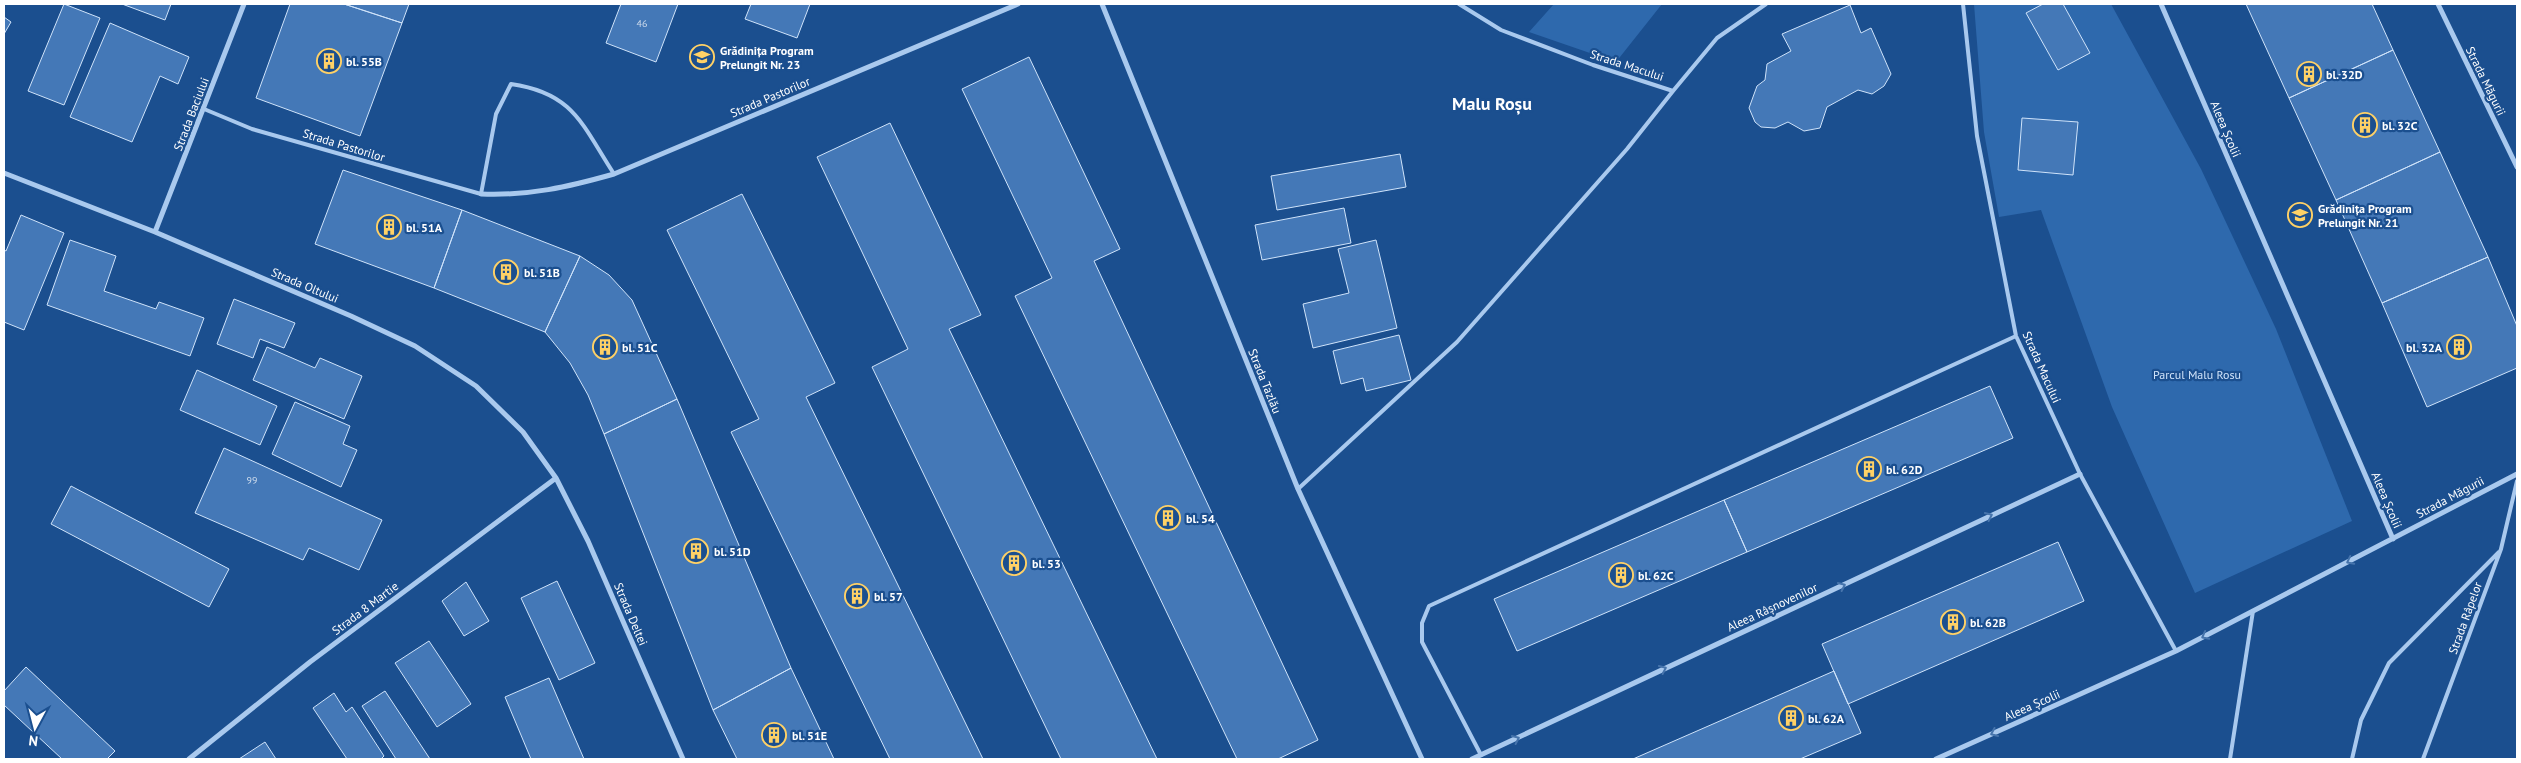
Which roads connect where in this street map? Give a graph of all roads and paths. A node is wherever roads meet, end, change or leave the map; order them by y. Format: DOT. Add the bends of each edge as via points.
graph roads {
  1 [pos="244,4"];
  2 [pos="1018,4"];
  3 [pos="1102,4"];
  4 [pos="1459,4"];
  5 [pos="1766,4"];
  6 [pos="1963,4"];
  7 [pos="2161,4"];
  8 [pos="2438,4"];
  9 [pos="1672,91"];
  10 [pos="204,109"];
  11 [pos="2517,167"];
  12 [pos="4,173"];
  13 [pos="614,174"];
  14 [pos="481,194"];
  15 [pos="156,232"];
  16 [pos="2016,336"];
  17 [pos="2080,474"];
  18 [pos="2517,474"];
  19 [pos="556,478"];
  20 [pos="2517,481"];
  21 [pos="1298,489"];
  22 [pos="2393,539"];
  23 [pos="2501,549"];
  24 [pos="2253,611"];
  25 [pos="2176,651"];
  26 [pos="1481,755"];
  27 [pos="189,759"];
  28 [pos="683,759"];
  29 [pos="1422,759"];
  30 [pos="1472,759"];
  31 [pos="1936,759"];
  32 [pos="2230,759"];
  33 [pos="2352,759"];
  34 [pos="2423,759"];
  1 -- 10 [label="street, Strada Baciului"];
  2 -- 13 [label="street, Strada Pastorilor"];
  3 -- 21 [label="street, Strada Tazlău"];
  4 -- 9 [label="lane, Strada Macului" via="1501,30"];
  5 -- 9 [label="lane, Strada Macului" via="1717,38"];
  6 -- 16 [label="lane, Strada Macului" via="1978,136"];
  7 -- 22 [label="street, Aleea Școlii"];
  8 -- 11 [label="street, Strada Măgurii"];
  9 -- 21 [label="lane" via="1627,149 1457,342"];
  10 -- 14 [label="lane, Strada Pastorilor" via="252,129"];
  10 -- 15 [label="street, Strada Baciului"];
  12 -- 15 [label="street, Strada Oltului"];
  13 -- 14 [label="street, Strada Pastorilor" via="560,189 506,195"];
  13 -- 14 [label="lane" via="571,109 554,96 532,87 511,84 496,114"];
  15 -- 19 [label="street, Strada Oltului" via="415,346 476,386 523,432"];
  16 -- 17 [label="lane, Strada Macului"];
  16 -- 26 [label="lane" via="1429,606 1422,623 1422,642"];
  17 -- 25 [label="lane, Strada Macului"];
  26 -- 17 [label="street, Aleea Râșnovenilor, one-way"];
  18 -- 22 [label="street, Strada Măgurii"];
  19 -- 27 [label="street, Strada 8 Martie" via="310,662"];
  19 -- 28 [label="street, Strada Deltei" via="588,541"];
  20 -- 23 [label="lane, Strada Râpelor"];
  21 -- 29 [label="street, Strada Tazlău"];
  22 -- 24 [label="street, Aleea Școlii, one-way"];
  23 -- 33 [label="lane" via="2389,663 2361,720"];
  23 -- 34 [label="lane, Strada Râpelor"];
  24 -- 25 [label="street, Aleea Școlii, one-way"];
  24 -- 32 [label="lane"];
  25 -- 31 [label="street, Aleea Școlii, one-way"];
  26 -- 30 [label="street, Aleea Râșnovenilor"];
}
